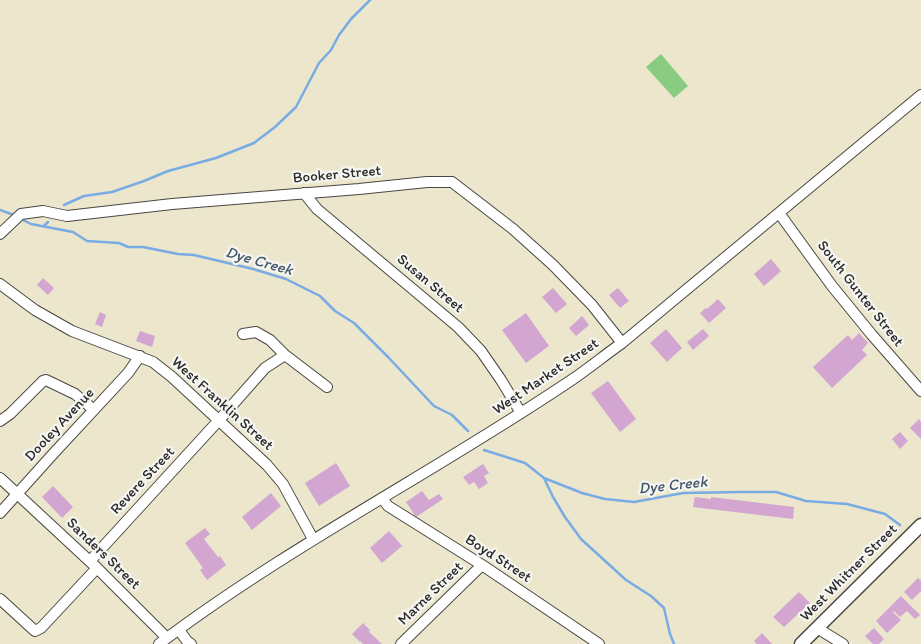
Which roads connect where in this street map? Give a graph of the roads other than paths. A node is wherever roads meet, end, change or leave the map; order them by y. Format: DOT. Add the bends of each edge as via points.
graph roads {
  1 [pos="921,94"];
  2 [pos="304,193"];
  3 [pos="779,213"];
  4 [pos="0,234"];
  5 [pos="0,284"];
  6 [pos="243,334"];
  7 [pos="622,343"];
  8 [pos="140,356"];
  9 [pos="286,356"];
  10 [pos="327,387"];
  11 [pos="921,391"];
  12 [pos="94,410"];
  13 [pos="521,413"];
  14 [pos="219,420"];
  15 [pos="0,421"];
  16 [pos="0,478"];
  17 [pos="17,493"];
  18 [pos="382,498"];
  19 [pos="0,513"];
  20 [pos="921,525"];
  21 [pos="314,539"];
  22 [pos="93,565"];
  23 [pos="482,565"];
  24 [pos="0,599"];
  25 [pos="817,628"];
  26 [pos="178,630"];
  27 [pos="163,641"];
  28 [pos="192,644"];
  29 [pos="400,644"];
  30 [pos="598,644"];
  31 [pos="801,644"];
  32 [pos="843,644"];
  1 -- 3 [label="street, West Market Street"];
  2 -- 4 [label="street, Booker Street" via="67,216 43,211 21,214"];
  2 -- 7 [label="street, Booker Street" via="452,182 553,265 592,305"];
  2 -- 13 [label="street, Susan Street" via="317,208 458,327 481,351"];
  3 -- 7 [label="street, West Market Street"];
  3 -- 11 [label="street, South Gunter Street" via="832,286"];
  5 -- 8 [label="street, West Franklin Street" via="72,331"];
  6 -- 9 [label="street" via="256,332"];
  7 -- 13 [label="street, West Market Street"];
  8 -- 12 [label="street, Dooley Avenue"];
  8 -- 14 [label="street, West Franklin Street" via="172,376"];
  9 -- 10 [label="street"];
  9 -- 14 [label="street, Revere Street" via="265,368"];
  12 -- 15 [label="street" via="75,394 46,380"];
  12 -- 17 [label="street, Dooley Avenue"];
  13 -- 18 [label="street, West Market Street"];
  14 -- 21 [label="street, West Franklin Street" via="283,484"];
  14 -- 22 [label="street, Revere Street"];
  16 -- 17 [label="street, Sanders Street"];
  17 -- 19 [label="street, Dooley Avenue"];
  17 -- 22 [label="street, Sanders Street"];
  18 -- 21 [label="street, West Market Street"];
  18 -- 23 [label="street, Boyd Street" via="388,506"];
  20 -- 25 [label="main road, West Whitner Street"];
  21 -- 26 [label="street, West Market Street"];
  22 -- 24 [label="street, Revere Street" via="41,628 35,631"];
  22 -- 27 [label="street, Sanders Street"];
  23 -- 29 [label="street, Marne Street"];
  23 -- 30 [label="street, Boyd Street"];
  25 -- 31 [label="main road, West Whitner Street"];
  25 -- 32 [label="street"];
  26 -- 27 [label="street, West Market Street"];
  26 -- 28 [label="street"];
}
